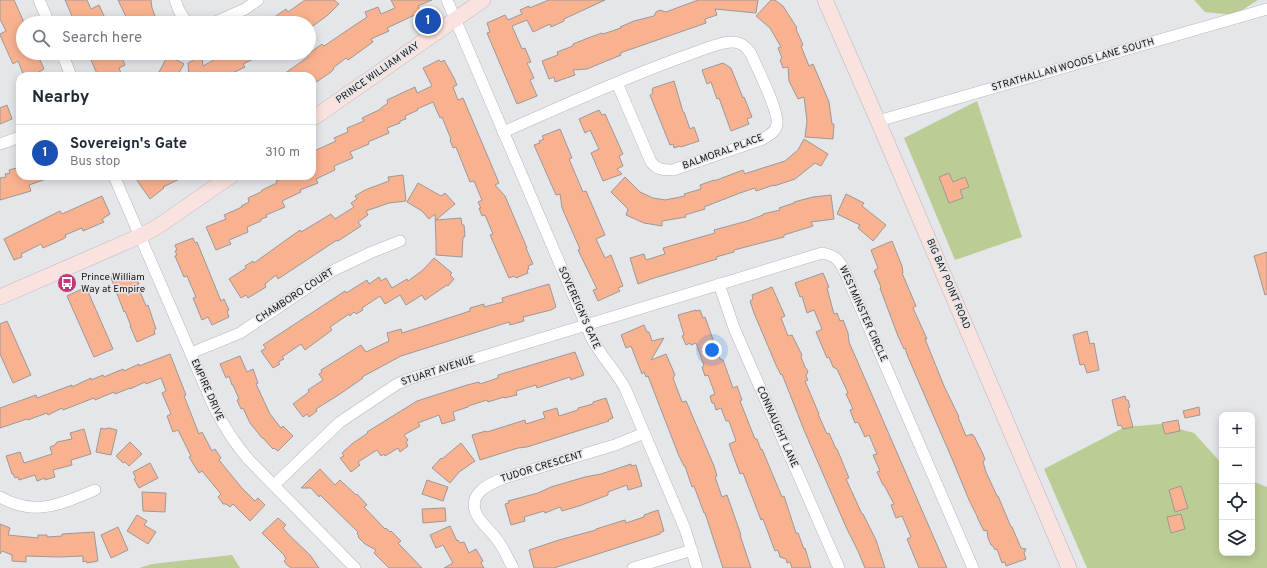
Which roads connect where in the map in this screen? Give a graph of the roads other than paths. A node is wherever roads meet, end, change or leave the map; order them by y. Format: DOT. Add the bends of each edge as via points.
graph roads {
  1 [pos="39,0"];
  2 [pos="174,0"];
  3 [pos="258,0"];
  4 [pos="447,0"];
  5 [pos="483,0"];
  6 [pos="825,0"];
  7 [pos="1267,9"];
  8 [pos="46,16"];
  9 [pos="182,16"];
  10 [pos="229,16"];
  11 [pos="455,19"];
  12 [pos="65,60"];
  13 [pos="70,72"];
  14 [pos="617,83"];
  15 [pos="316,116"];
  16 [pos="878,122"];
  17 [pos="503,132"];
  18 [pos="16,138"];
  19 [pos="0,144"];
  20 [pos="116,180"];
  21 [pos="225,180"];
  22 [pos="140,236"];
  23 [pos="400,241"];
  24 [pos="719,284"];
  25 [pos="0,297"];
  26 [pos="586,325"];
  27 [pos="191,353"];
  28 [pos="644,433"];
  29 [pos="274,485"];
  30 [pos="94,490"];
  31 [pos="0,497"];
  32 [pos="692,550"];
  33 [pos="355,568"];
  34 [pos="513,568"];
  35 [pos="633,568"];
  36 [pos="697,568"];
  37 [pos="839,568"];
  38 [pos="973,568"];
  39 [pos="1069,568"];
  1 -- 8 [label="street"];
  2 -- 9 [label="street"];
  3 -- 10 [label="street"];
  4 -- 11 [label="street, SOVEREIGN'S GATE"];
  5 -- 11 [label="main road, PRINCE WILLIAM WAY"];
  6 -- 16 [label="main road, BIG BAY POINT ROAD"];
  7 -- 16 [label="street, STRATHALLAN WOODS LANE SOUTH"];
  11 -- 15 [label="main road, PRINCE WILLIAM WAY"];
  11 -- 17 [label="street, SOVEREIGN'S GATE"];
  12 -- 13 [label="street"];
  14 -- 14 [label="street, BALMORAL PLACE" via="651,162 662,170 673,170 763,139 774,131 777,125 776,112 751,54 745,46 737,42 721,44 651,68"];
  14 -- 17 [label="street, BALMORAL PLACE"];
  16 -- 39 [label="main road, BIG BAY POINT ROAD"];
  17 -- 26 [label="street, SOVEREIGN'S GATE"];
  18 -- 19 [label="street"];
  20 -- 22 [label="street, EMPIRE DRIVE"];
  21 -- 22 [label="main road"];
  22 -- 25 [label="main road"];
  22 -- 27 [label="street, EMPIRE DRIVE"];
  23 -- 27 [label="street, CHAMBORO COURT" via="332,271 240,333"];
  24 -- 26 [label="street, WESTMINSTER CIRCLE"];
  24 -- 37 [label="street, CONNAUGHT LANE" via="734,328"];
  24 -- 38 [label="street, WESTMINSTER CIRCLE" via="822,253 839,260"];
  26 -- 28 [label="street, SOVEREIGN'S GATE" via="600,354 623,385"];
  26 -- 29 [label="street, STUART AVENUE" via="397,384 340,422"];
  27 -- 29 [label="street, EMPIRE DRIVE" via="223,424 244,454"];
  28 -- 32 [label="street, SOVEREIGN'S GATE"];
  28 -- 34 [label="street, TUDOR CRESCENT" via="615,445 504,478 482,489 477,495 475,510 498,540"];
  29 -- 33 [label="street, EMPIRE DRIVE"];
  30 -- 31 [label="street" via="42,508 20,506"];
  32 -- 35 [label="street"];
  32 -- 36 [label="street, SOVEREIGN'S GATE"];
}
